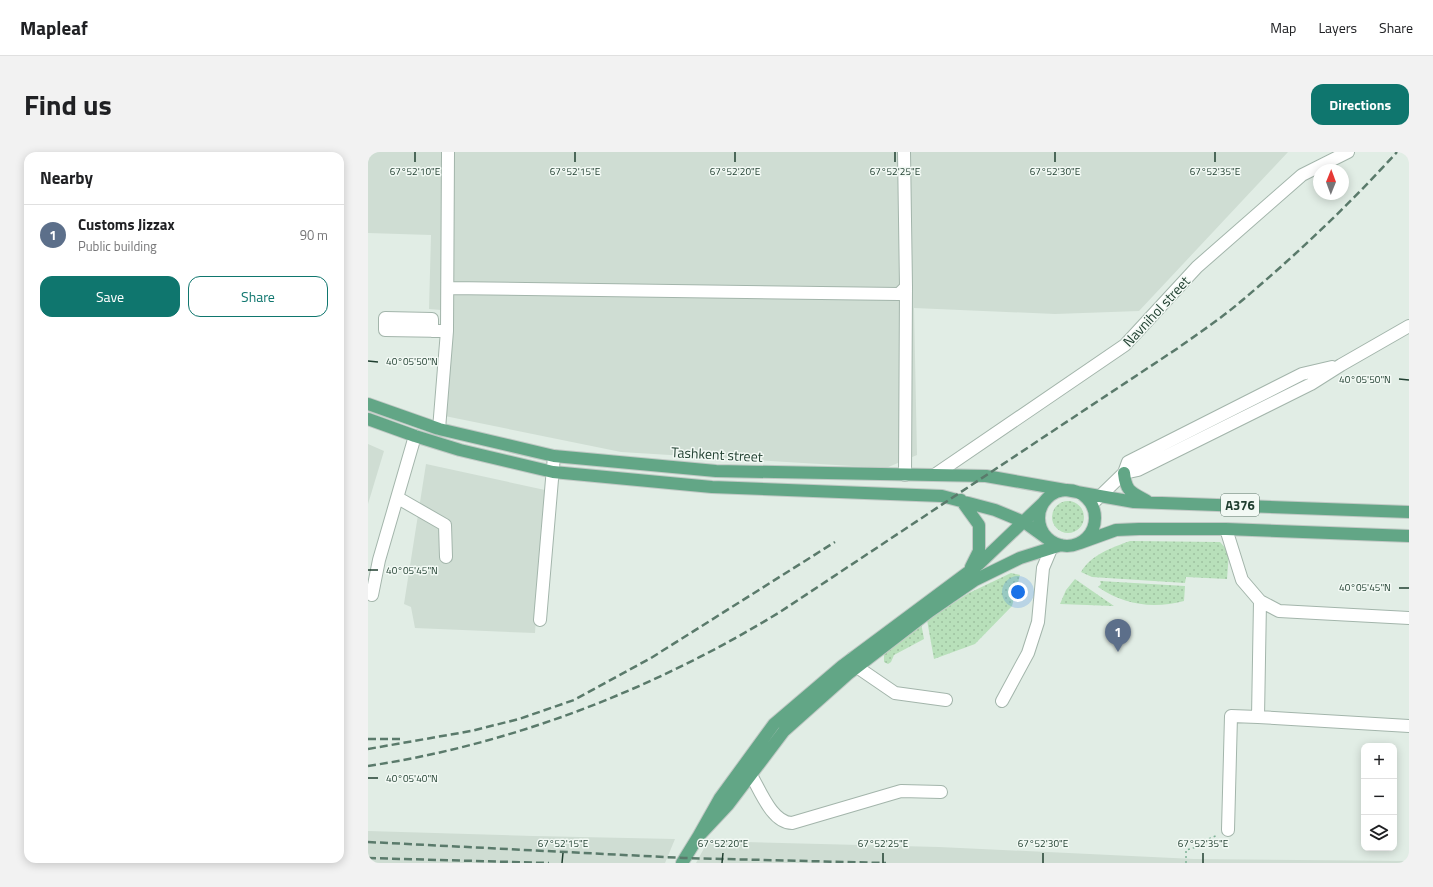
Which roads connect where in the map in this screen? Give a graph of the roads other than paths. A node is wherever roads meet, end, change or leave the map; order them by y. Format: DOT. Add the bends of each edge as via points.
graph roads {
  1 [pos="448,152"];
  2 [pos="904,152"];
  3 [pos="1348,152"];
  4 [pos="906,287"];
  5 [pos="448,288"];
  6 [pos="1409,326"];
  7 [pos="432,331"];
  8 [pos="447,331"];
  9 [pos="368,404"];
  10 [pos="368,419"];
  11 [pos="439,429"];
  12 [pos="415,436"];
  13 [pos="554,456"];
  14 [pos="553,472"];
  15 [pos="1124,473"];
  16 [pos="936,474"];
  17 [pos="905,475"];
  18 [pos="1072,490"];
  19 [pos="398,498"];
  20 [pos="1096,499"];
  21 [pos="961,500"];
  22 [pos="1152,503"];
  23 [pos="1042,504"];
  24 [pos="1409,512"];
  25 [pos="1024,522"];
  26 [pos="1226,529"];
  27 [pos="1409,536"];
  28 [pos="1080,543"];
  29 [pos="1054,545"];
  30 [pos="446,557"];
  31 [pos="965,575"];
  32 [pos="372,595"];
  33 [pos="1260,601"];
  34 [pos="1409,618"];
  35 [pos="540,620"];
  36 [pos="855,662"];
  37 [pos="946,700"];
  38 [pos="1002,701"];
  39 [pos="1258,717"];
  40 [pos="1409,726"];
  41 [pos="751,774"];
  42 [pos="941,792"];
  43 [pos="1228,830"];
  44 [pos="698,837"];
  45 [pos="682,863"];
  1 -- 5 [label="street"];
  2 -- 4 [label="street"];
  3 -- 16 [label="street, Navnihol street" via="1296,180 1197,267 1125,345"];
  4 -- 5 [label="street" via="899,294"];
  4 -- 17 [label="street"];
  5 -- 8 [label="street"];
  6 -- 15 [label="street" via="1341,365 1302,374 1128,462"];
  7 -- 8 [label="street"];
  8 -- 11 [label="street"];
  9 -- 11 [label="main road, Tashkent street"];
  10 -- 12 [label="main road"];
  11 -- 13 [label="main road, Tashkent street"];
  12 -- 14 [label="main road" via="460,450"];
  12 -- 19 [label="street"];
  13 -- 14 [label="street"];
  13 -- 17 [label="main road, Tashkent street" via="716,471"];
  14 -- 21 [label="main road" via="712,487 942,496"];
  14 -- 35 [label="street"];
  15 -- 20 [label="street"];
  15 -- 22 [label="main road" via="1130,492"];
  16 -- 17 [label="main road, Tashkent street"];
  16 -- 18 [label="main road, Tashkent street" via="986,476"];
  18 -- 20 [label="main road"];
  18 -- 23 [label="main road" via="1058,491"];
  19 -- 30 [label="street" via="445,525"];
  19 -- 32 [label="street" via="379,560"];
  20 -- 22 [label="main road, A376"];
  20 -- 28 [label="main road" via="1094,526 1088,538"];
  21 -- 25 [label="main road"];
  21 -- 31 [label="main road" via="977,520 980,534 979,551"];
  22 -- 24 [label="main road, A376"];
  23 -- 25 [label="main road"];
  23 -- 29 [label="main road" via="1039,519 1044,534"];
  25 -- 29 [label="main road"];
  25 -- 31 [label="main road"];
  26 -- 27 [label="main road"];
  26 -- 28 [label="main road" via="1126,529"];
  26 -- 33 [label="street" via="1242,580"];
  28 -- 29 [label="main road"];
  29 -- 36 [label="main road" via="976,580"];
  29 -- 38 [label="street" via="1044,568 1038,622 1028,653"];
  31 -- 36 [label="main road"];
  33 -- 34 [label="street" via="1280,611"];
  33 -- 39 [label="street"];
  36 -- 37 [label="street" via="895,693"];
  36 -- 41 [label="main road" via="784,731"];
  36 -- 44 [label="main road" via="774,724 720,798"];
  39 -- 40 [label="street"];
  39 -- 43 [label="street" via="1231,716"];
  41 -- 42 [label="street" via="776,818 785,823 901,791"];
  41 -- 44 [label="main road" via="728,805"];
  44 -- 45 [label="main road"];
}
